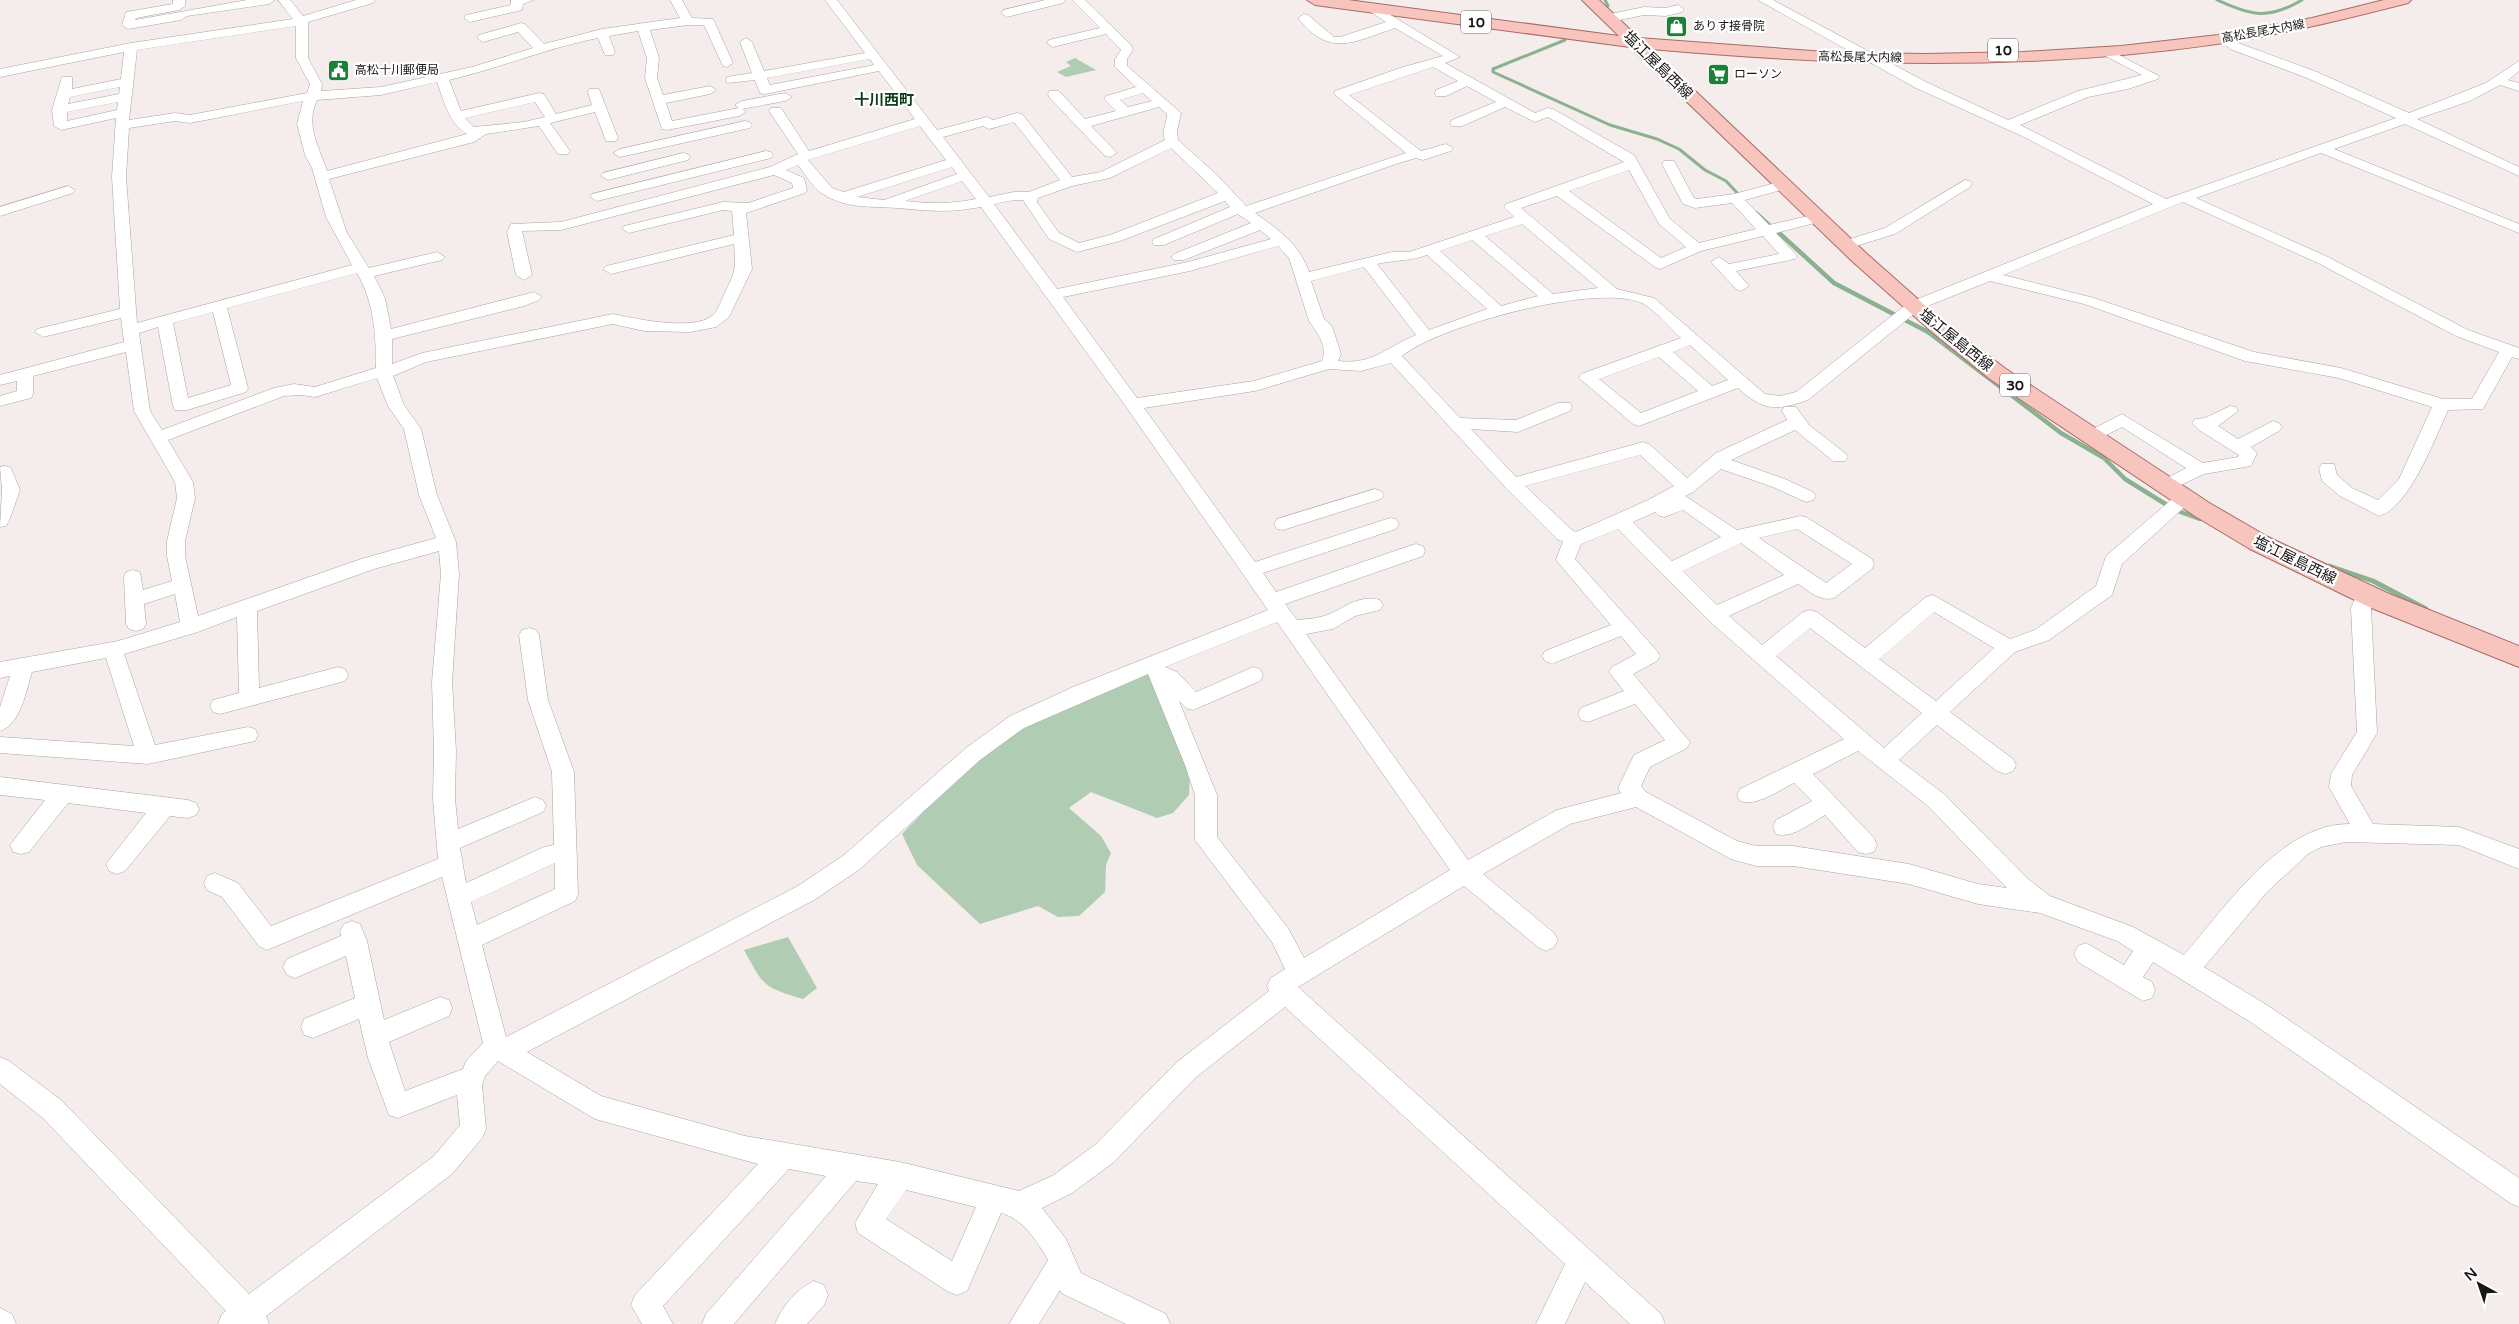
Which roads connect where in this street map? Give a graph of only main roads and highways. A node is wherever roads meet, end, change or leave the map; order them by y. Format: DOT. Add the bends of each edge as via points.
graph roads {
  1 [pos="1315,0"];
  2 [pos="1358,0"];
  3 [pos="1590,0"];
  4 [pos="2374,0"];
  5 [pos="2403,0"];
  6 [pos="1632,39"];
  7 [pos="2519,657"];
  1 -- 6 [label="main road, 高松長尾大内線 / 10"];
  2 -- 6 [label="main road, 高松長尾大内線 / 10"];
  3 -- 6 [label="main road, 塩江屋島西線 / 30"];
  4 -- 6 [label="main road, 高松長尾大内線 / 10" via="2254,27 2178,38 2040,49 1856,51"];
  5 -- 6 [label="main road, 高松長尾大内線 / 10" via="2316,22 2224,38 2019,56 1779,54"];
  6 -- 7 [label="main road, 塩江屋島西線 / 30" via="1846,245 1904,313 2166,486 2176,505 2366,594"];
}
